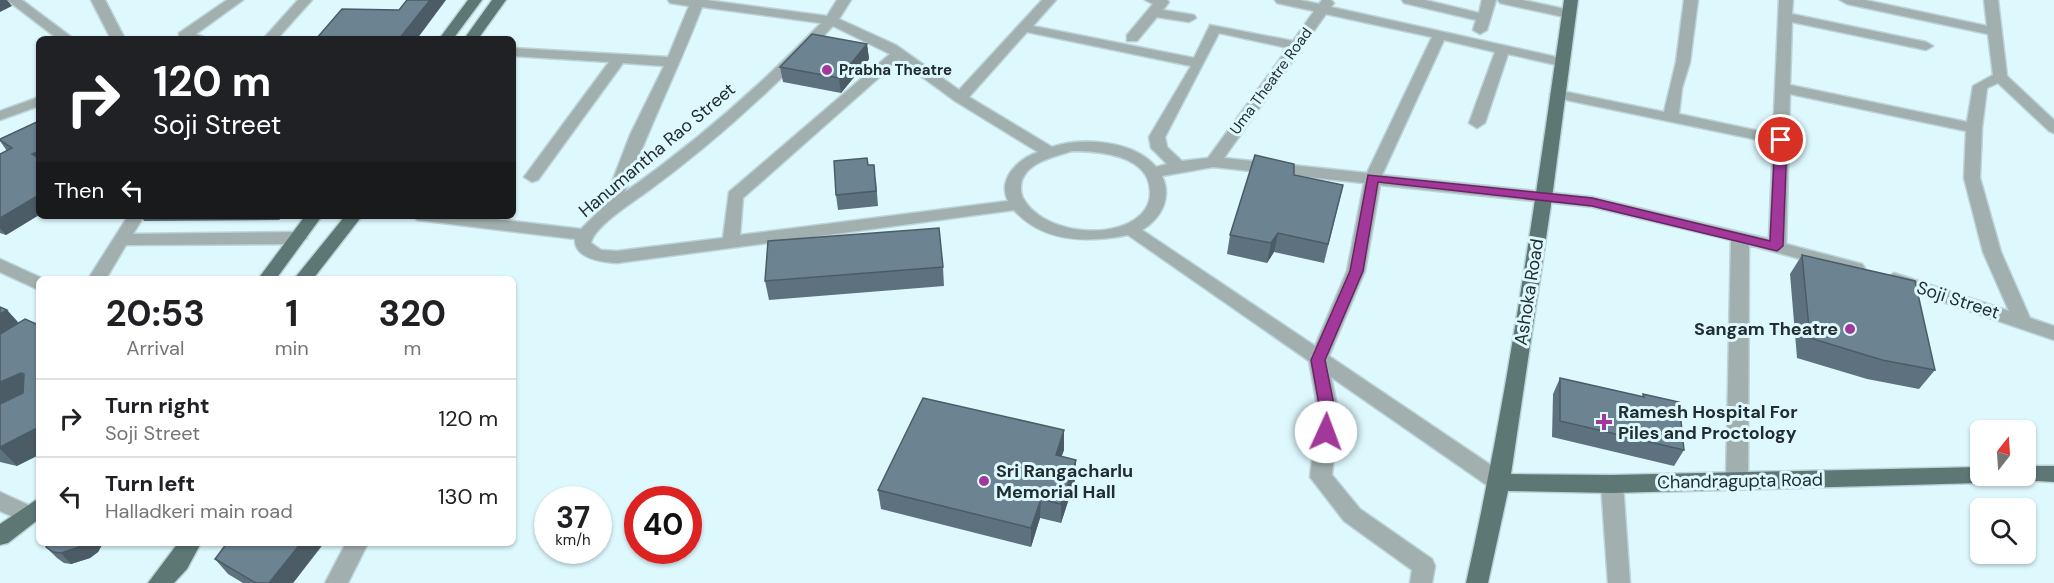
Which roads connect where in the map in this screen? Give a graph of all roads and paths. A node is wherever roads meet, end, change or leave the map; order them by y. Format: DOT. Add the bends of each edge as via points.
graph roads {
  1 [pos="14,0"];
  2 [pos="98,0"];
  3 [pos="236,0"];
  4 [pos="305,0"];
  5 [pos="475,0"];
  6 [pos="499,0"];
  7 [pos="675,0"];
  8 [pos="844,0"];
  9 [pos="1049,0"];
  10 [pos="1282,0"];
  11 [pos="1409,0"];
  12 [pos="1489,0"];
  13 [pos="1505,0"];
  14 [pos="1691,0"];
  15 [pos="1786,0"];
  16 [pos="1847,0"];
  17 [pos="1990,0"];
  18 [pos="698,1"];
  19 [pos="1433,3"];
  20 [pos="1325,5"];
  21 [pos="1153,6"];
  22 [pos="1570,7"];
  23 [pos="1786,17"];
  24 [pos="1189,18"];
  25 [pos="1484,18"];
  26 [pos="831,20"];
  27 [pos="1025,28"];
  28 [pos="1416,31"];
  29 [pos="1993,31"];
  30 [pos="63,36"];
  31 [pos="116,36"];
  32 [pos="184,36"];
  33 [pos="273,36"];
  34 [pos="448,36"];
  35 [pos="473,36"];
  36 [pos="1439,36"];
  37 [pos="1132,38"];
  38 [pos="1475,43"];
  39 [pos="1296,46"];
  40 [pos="1926,46"];
  41 [pos="1503,49"];
  42 [pos="516,52"];
  43 [pos="899,53"];
  44 [pos="619,58"];
  45 [pos="673,62"];
  46 [pos="1561,62"];
  47 [pos="1199,63"];
  48 [pos="2000,77"];
  49 [pos="1783,88"];
  50 [pos="1557,94"];
  51 [pos="960,98"];
  52 [pos="36,101"];
  53 [pos="0,116"];
  54 [pos="1671,116"];
  55 [pos="1477,123"];
  56 [pos="1974,128"];
  57 [pos="2054,128"];
  58 [pos="1781,140"];
  59 [pos="1047,151"];
  60 [pos="1213,162"];
  61 [pos="1178,166"];
  62 [pos="1154,173"];
  63 [pos="532,177"];
  64 [pos="1372,178"];
  65 [pos="1544,198"];
  66 [pos="1016,205"];
  67 [pos="610,210"];
  68 [pos="133,219"];
  69 [pos="312,219"];
  70 [pos="352,219"];
  71 [pos="447,219"];
  72 [pos="1130,229"];
  73 [pos="585,236"];
  74 [pos="1740,237"];
  75 [pos="298,238"];
  76 [pos="121,240"];
  77 [pos="731,242"];
  78 [pos="1777,246"];
  79 [pos="0,265"];
  80 [pos="100,276"];
  81 [pos="269,276"];
  82 [pos="305,276"];
  83 [pos="36,283"];
  84 [pos="2022,320"];
  85 [pos="2054,333"];
  86 [pos="1318,360"];
  87 [pos="2036,474"];
  88 [pos="2054,474"];
  89 [pos="1970,475"];
  90 [pos="1737,481"];
  91 [pos="1499,482"];
  92 [pos="1612,484"];
  93 [pos="0,501"];
  94 [pos="33,510"];
  95 [pos="0,536"];
  96 [pos="188,546"];
  97 [pos="355,546"];
  98 [pos="159,583"];
  99 [pos="336,583"];
  100 [pos="1420,583"];
  101 [pos="1477,583"];
  102 [pos="1619,583"];
  1 -- 30 [label="street"];
  2 -- 31 [label="street"];
  3 -- 32 [label="street"];
  4 -- 33 [label="street"];
  5 -- 34 [label="main road"];
  6 -- 35 [label="main road"];
  7 -- 18 [label="street"];
  8 -- 26 [label="street, Hanumantha Rao Street"];
  9 -- 27 [label="street"];
  10 -- 20 [label="street"];
  11 -- 19 [label="street"];
  12 -- 25 [label="street"];
  13 -- 22 [label="street"];
  14 -- 54 [label="street"];
  15 -- 23 [label="street"];
  16 -- 29 [label="street"];
  17 -- 29 [label="street"];
  18 -- 26 [label="street"];
  18 -- 45 [label="street"];
  19 -- 25 [label="street"];
  19 -- 28 [label="street"];
  20 -- 28 [label="street"];
  20 -- 39 [label="street, Uma Theatre Road"];
  21 -- 24 [label="street"];
  21 -- 37 [label="street"];
  22 -- 46 [label="main road, Ashoka Road"];
  23 -- 40 [label="street"];
  23 -- 49 [label="street"];
  25 -- 38 [label="street"];
  26 -- 43 [label="street"];
  26 -- 67 [label="street, Hanumantha Rao Street" via="790,63 681,160"];
  27 -- 47 [label="street"];
  27 -- 51 [label="street"];
  28 -- 36 [label="street"];
  29 -- 48 [label="street"];
  36 -- 38 [label="street"];
  36 -- 64 [label="street"];
  38 -- 41 [label="street"];
  39 -- 47 [label="street" via="1215,28"];
  39 -- 60 [label="street, Uma Theatre Road"];
  41 -- 46 [label="street"];
  41 -- 55 [label="street"];
  42 -- 44 [label="street"];
  43 -- 51 [label="street"];
  43 -- 77 [label="street" via="735,196"];
  44 -- 45 [label="street"];
  44 -- 63 [label="street"];
  45 -- 67 [label="street" via="638,135"];
  46 -- 50 [label="main road, Ashoka Road"];
  47 -- 61 [label="street" via="1157,137 1159,148"];
  48 -- 56 [label="street" via="1980,86"];
  48 -- 57 [label="street"];
  49 -- 56 [label="street"];
  49 -- 58 [label="street"];
  50 -- 54 [label="street"];
  50 -- 65 [label="main road, Ashoka Road"];
  51 -- 59 [label="street"];
  52 -- 53 [label="street"];
  54 -- 58 [label="street"];
  56 -- 84 [label="street" via="1972,178 1992,252"];
  58 -- 78 [label="street"];
  59 -- 62 [label="street" via="1078,146 1118,151 1139,160"];
  59 -- 66 [label="street" via="1020,168 1013,180"];
  60 -- 61 [label="street, Soji Street"];
  60 -- 64 [label="street, Soji Street"];
  61 -- 62 [label="street, Soji Street"];
  62 -- 72 [label="street" via="1160,188 1159,204 1148,218"];
  64 -- 65 [label="street, Soji Street"];
  64 -- 86 [label="street" via="1356,271"];
  65 -- 74 [label="street, Soji Street" via="1592,202"];
  65 -- 91 [label="main road, Ashoka Road"];
  66 -- 72 [label="street" via="1026,217 1064,234 1109,235"];
  66 -- 77 [label="street"];
  67 -- 73 [label="street, Hanumantha Rao Street"];
  68 -- 76 [label="street"];
  69 -- 75 [label="main road"];
  70 -- 82 [label="main road"];
  71 -- 73 [label="street"];
  72 -- 86 [label="street"];
  73 -- 77 [label="street" via="585,249 616,257"];
  74 -- 78 [label="street, Soji Street"];
  74 -- 90 [label="street"];
  75 -- 76 [label="street"];
  75 -- 81 [label="main road"];
  76 -- 80 [label="street"];
  78 -- 84 [label="street, Soji Street"];
  79 -- 83 [label="street"];
  84 -- 85 [label="street, Soji Street"];
  86 -- 91 [label="street"];
  86 -- 100 [label="street" via="1328,410 1321,477 1352,515 1424,566"];
  87 -- 88 [label="main road"];
  89 -- 90 [label="main road, Chandragupta Road"];
  90 -- 92 [label="main road, Chandragupta Road"];
  91 -- 92 [label="main road, Chandragupta Road"];
  91 -- 101 [label="main road, Ashoka Road"];
  92 -- 102 [label="street"];
  93 -- 94 [label="street"];
  94 -- 95 [label="main road"];
  96 -- 98 [label="main road"];
  97 -- 99 [label="street"];
}
